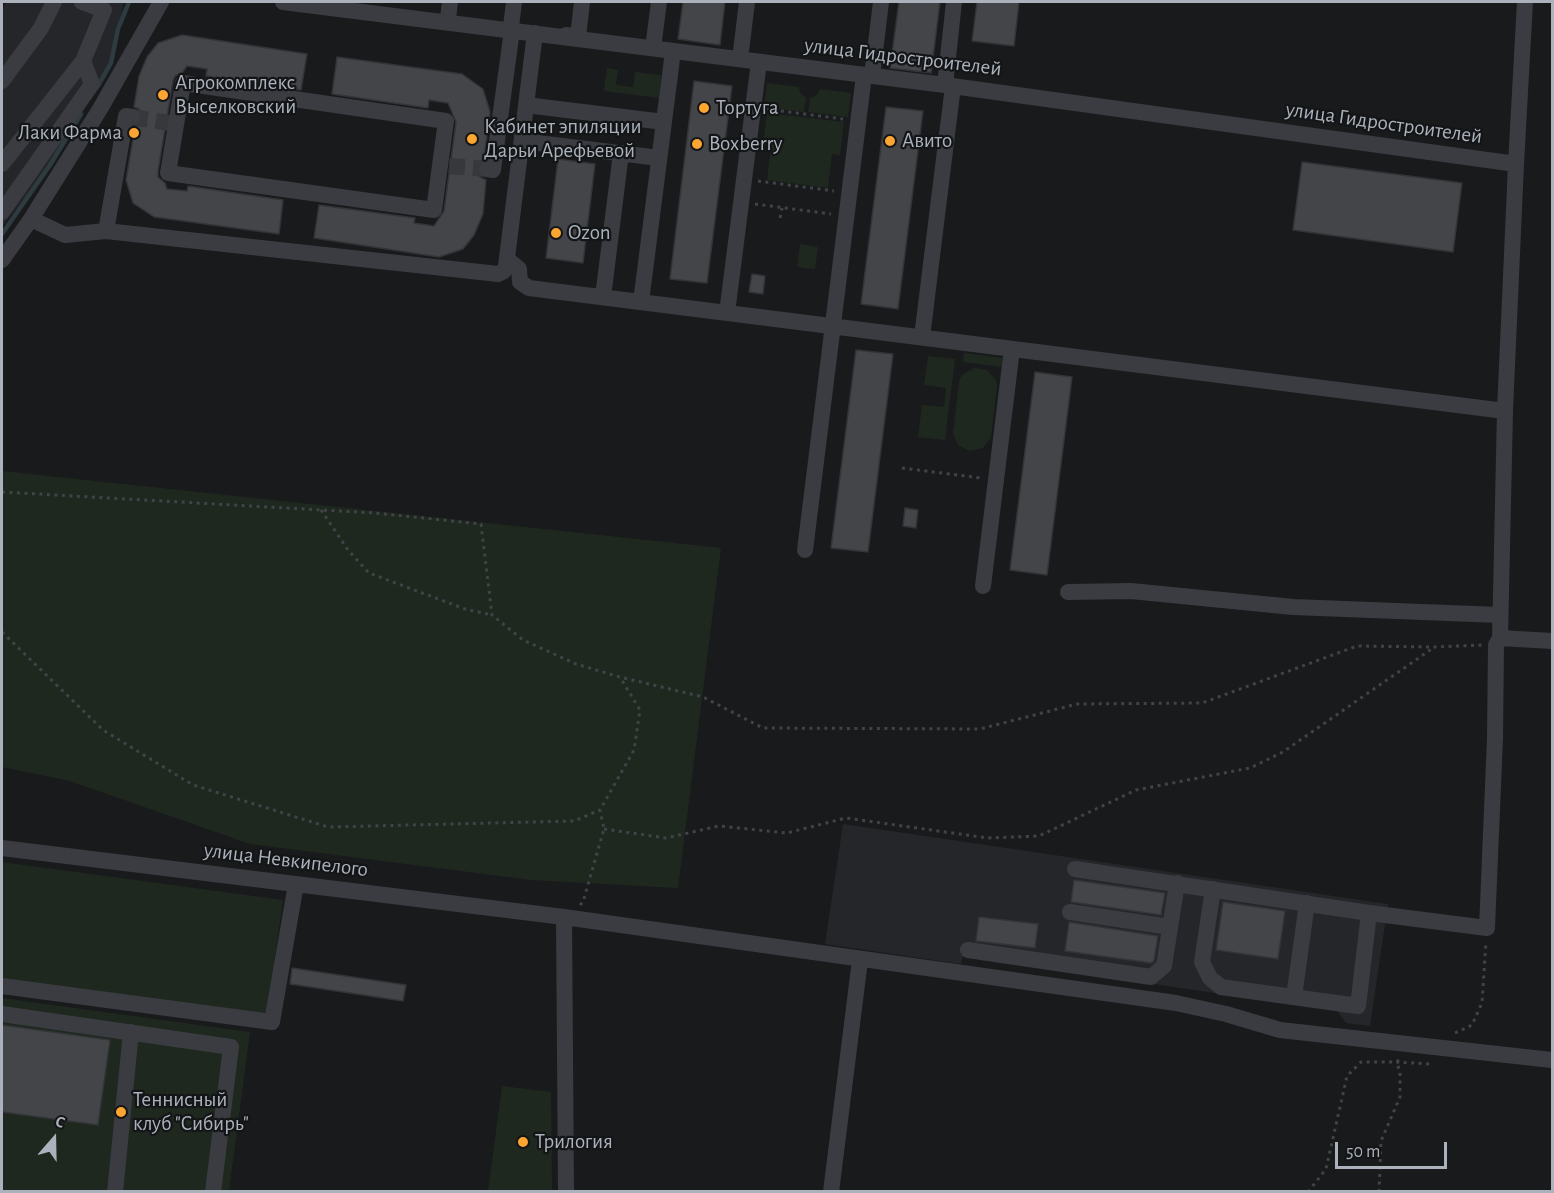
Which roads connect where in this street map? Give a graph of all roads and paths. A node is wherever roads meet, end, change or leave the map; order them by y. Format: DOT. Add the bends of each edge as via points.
graph roads {
  1 [pos="54,2"];
  2 [pos="82,2"];
  3 [pos="161,2"];
  4 [pos="283,2"];
  5 [pos="331,2"];
  6 [pos="514,2"];
  7 [pos="582,2"];
  8 [pos="659,2"];
  9 [pos="747,2"];
  10 [pos="881,2"];
  11 [pos="954,2"];
  12 [pos="1525,2"];
  13 [pos="378,5"];
  14 [pos="106,6"];
  15 [pos="449,10"];
  16 [pos="512,29"];
  17 [pos="535,33"];
  18 [pos="653,48"];
  19 [pos="673,51"];
  20 [pos="740,59"];
  21 [pos="83,61"];
  22 [pos="759,62"];
  23 [pos="868,75"];
  24 [pos="2,81"];
  25 [pos="949,86"];
  26 [pos="526,105"];
  27 [pos="753,108"];
  28 [pos="132,117"];
  29 [pos="858,121"];
  30 [pos="664,122"];
  31 [pos="522,141"];
  32 [pos="621,153"];
  33 [pos="659,158"];
  34 [pos="2,164"];
  35 [pos="1516,164"];
  36 [pos="445,165"];
  37 [pos="487,169"];
  38 [pos="744,179"];
  39 [pos="849,192"];
  40 [pos="741,202"];
  41 [pos="782,207"];
  42 [pos="2,212"];
  43 [pos="846,216"];
  44 [pos="780,218"];
  45 [pos="31,219"];
  46 [pos="106,231"];
  47 [pos="507,259"];
  48 [pos="2,260"];
  49 [pos="603,297"];
  50 [pos="641,302"];
  51 [pos="727,313"];
  52 [pos="833,326"];
  53 [pos="922,337"];
  54 [pos="1012,349"];
  55 [pos="1505,411"];
  56 [pos="902,468"];
  57 [pos="957,475"];
  58 [pos="996,480"];
  59 [pos="956,483"];
  60 [pos="2,492"];
  61 [pos="321,510"];
  62 [pos="805,550"];
  63 [pos="983,586"];
  64 [pos="1068,592"];
  65 [pos="492,615"];
  66 [pos="1500,615"];
  67 [pos="2,632"];
  68 [pos="1552,641"];
  69 [pos="1498,642"];
  70 [pos="1435,647"];
  71 [pos="620,677"];
  72 [pos="600,810"];
  73 [pos="604,829"];
  74 [pos="2,848"];
  75 [pos="1075,869"];
  76 [pos="296,884"];
  77 [pos="1177,884"];
  78 [pos="1212,889"];
  79 [pos="1306,903"];
  80 [pos="1070,912"];
  81 [pos="1369,913"];
  82 [pos="564,917"];
  83 [pos="1170,927"];
  84 [pos="968,950"];
  85 [pos="860,960"];
  86 [pos="2,986"];
  87 [pos="1294,997"];
  88 [pos="2,1014"];
  89 [pos="131,1032"];
  90 [pos="1552,1060"];
  91 [pos="1396,1062"];
  92 [pos="115,1191"];
  93 [pos="213,1191"];
  94 [pos="566,1191"];
  95 [pos="831,1191"];
  96 [pos="1379,1191"];
  1 -- 24 [label="street" via="41,28"];
  2 -- 14 [label="street"];
  3 -- 45 [label="street"];
  4 -- 16 [label="street, улица Гидростроителей"];
  5 -- 13 [label="street"];
  6 -- 16 [label="street"];
  7 -- 16 [label="street" via="578,37"];
  8 -- 18 [label="street"];
  9 -- 20 [label="street"];
  10 -- 23 [label="street"];
  11 -- 25 [label="street"];
  12 -- 35 [label="street"];
  13 -- 15 [label="street"];
  14 -- 21 [label="street"];
  15 -- 16 [label="street"];
  16 -- 17 [label="street, улица Гидростроителей"];
  16 -- 37 [label="street" via="493,170"];
  17 -- 18 [label="street, улица Гидростроителей"];
  17 -- 26 [label="street"];
  18 -- 19 [label="street, улица Гидростроителей"];
  19 -- 20 [label="street, улица Гидростроителей"];
  19 -- 30 [label="street"];
  20 -- 22 [label="street, улица Гидростроителей"];
  21 -- 34 [label="street"];
  21 -- 42 [label="street" via="92,84"];
  22 -- 23 [label="street, улица Гидростроителей"];
  22 -- 27 [label="street"];
  23 -- 25 [label="street, улица Гидростроителей"];
  23 -- 29 [label="street"];
  25 -- 35 [label="street, улица Гидростроителей"];
  25 -- 53 [label="street"];
  26 -- 30 [label="street"];
  26 -- 31 [label="street"];
  27 -- 29 [label="path"];
  27 -- 38 [label="street"];
  28 -- 46 [label="street" via="126,116"];
  29 -- 39 [label="street"];
  30 -- 33 [label="street"];
  31 -- 32 [label="street"];
  31 -- 47 [label="street"];
  32 -- 33 [label="street"];
  32 -- 49 [label="street"];
  33 -- 50 [label="street"];
  35 -- 55 [label="street"];
  36 -- 36 [label="street" via="434,210 168,172 173,123 183,83 446,121"];
  38 -- 39 [label="path"];
  38 -- 40 [label="street"];
  39 -- 43 [label="street"];
  40 -- 41 [label="path"];
  40 -- 51 [label="street"];
  41 -- 43 [label="path"];
  41 -- 44 [label="path"];
  43 -- 52 [label="street"];
  45 -- 46 [label="street" via="65,235"];
  45 -- 48 [label="street"];
  46 -- 47 [label="street" via="493,274 504,271"];
  47 -- 49 [label="street" via="519,269 524,286"];
  49 -- 50 [label="street"];
  50 -- 51 [label="street"];
  51 -- 52 [label="street"];
  52 -- 53 [label="street"];
  52 -- 62 [label="street"];
  53 -- 54 [label="street"];
  54 -- 55 [label="street"];
  54 -- 58 [label="street"];
  55 -- 66 [label="street"];
  56 -- 57 [label="path"];
  57 -- 58 [label="path"];
  57 -- 59 [label="path"];
  58 -- 63 [label="street"];
  60 -- 61 [label="path"];
  61 -- 65 [label="path" via="369,573 465,609"];
  61 -- 65 [label="path" via="481,524"];
  64 -- 66 [label="street" via="1131,591 1293,607"];
  65 -- 71 [label="path" via="523,640 576,664"];
  66 -- 69 [label="street"];
  67 -- 72 [label="path" via="103,730 193,785 328,827 574,821"];
  68 -- 69 [label="street"];
  69 -- 70 [label="path"];
  69 -- 81 [label="street" via="1487,928"];
  70 -- 71 [label="path" via="1357,646 1202,703 1077,705 980,729 762,728 703,697"];
  70 -- 73 [label="path" via="1283,752 1250,768 1136,790 1039,836 988,838 846,818 787,833 719,826 666,838"];
  71 -- 72 [label="path" via="640,710 634,750"];
  72 -- 73 [label="path"];
  73 -- 82 [label="path" via="583,902"];
  74 -- 76 [label="street, улица Невкипелого"];
  75 -- 77 [label="street"];
  76 -- 82 [label="street, улица Невкипелого"];
  76 -- 86 [label="street" via="272,1022"];
  77 -- 78 [label="street"];
  77 -- 83 [label="street"];
  78 -- 79 [label="street"];
  78 -- 87 [label="street" via="1202,962 1210,978 1221,987"];
  79 -- 81 [label="street"];
  79 -- 87 [label="street"];
  80 -- 83 [label="street"];
  81 -- 87 [label="street" via="1358,1006"];
  82 -- 85 [label="street, улица Невкипелого"];
  82 -- 94 [label="street"];
  83 -- 84 [label="street" via="1164,966 1151,977"];
  85 -- 90 [label="street, улица Невкипелого" via="1176,1003 1280,1030"];
  85 -- 95 [label="street"];
  88 -- 89 [label="street"];
  89 -- 92 [label="street"];
  89 -- 93 [label="street" via="231,1047"];
  91 -- 96 [label="path" via="1400,1097 1381,1141"];
}
